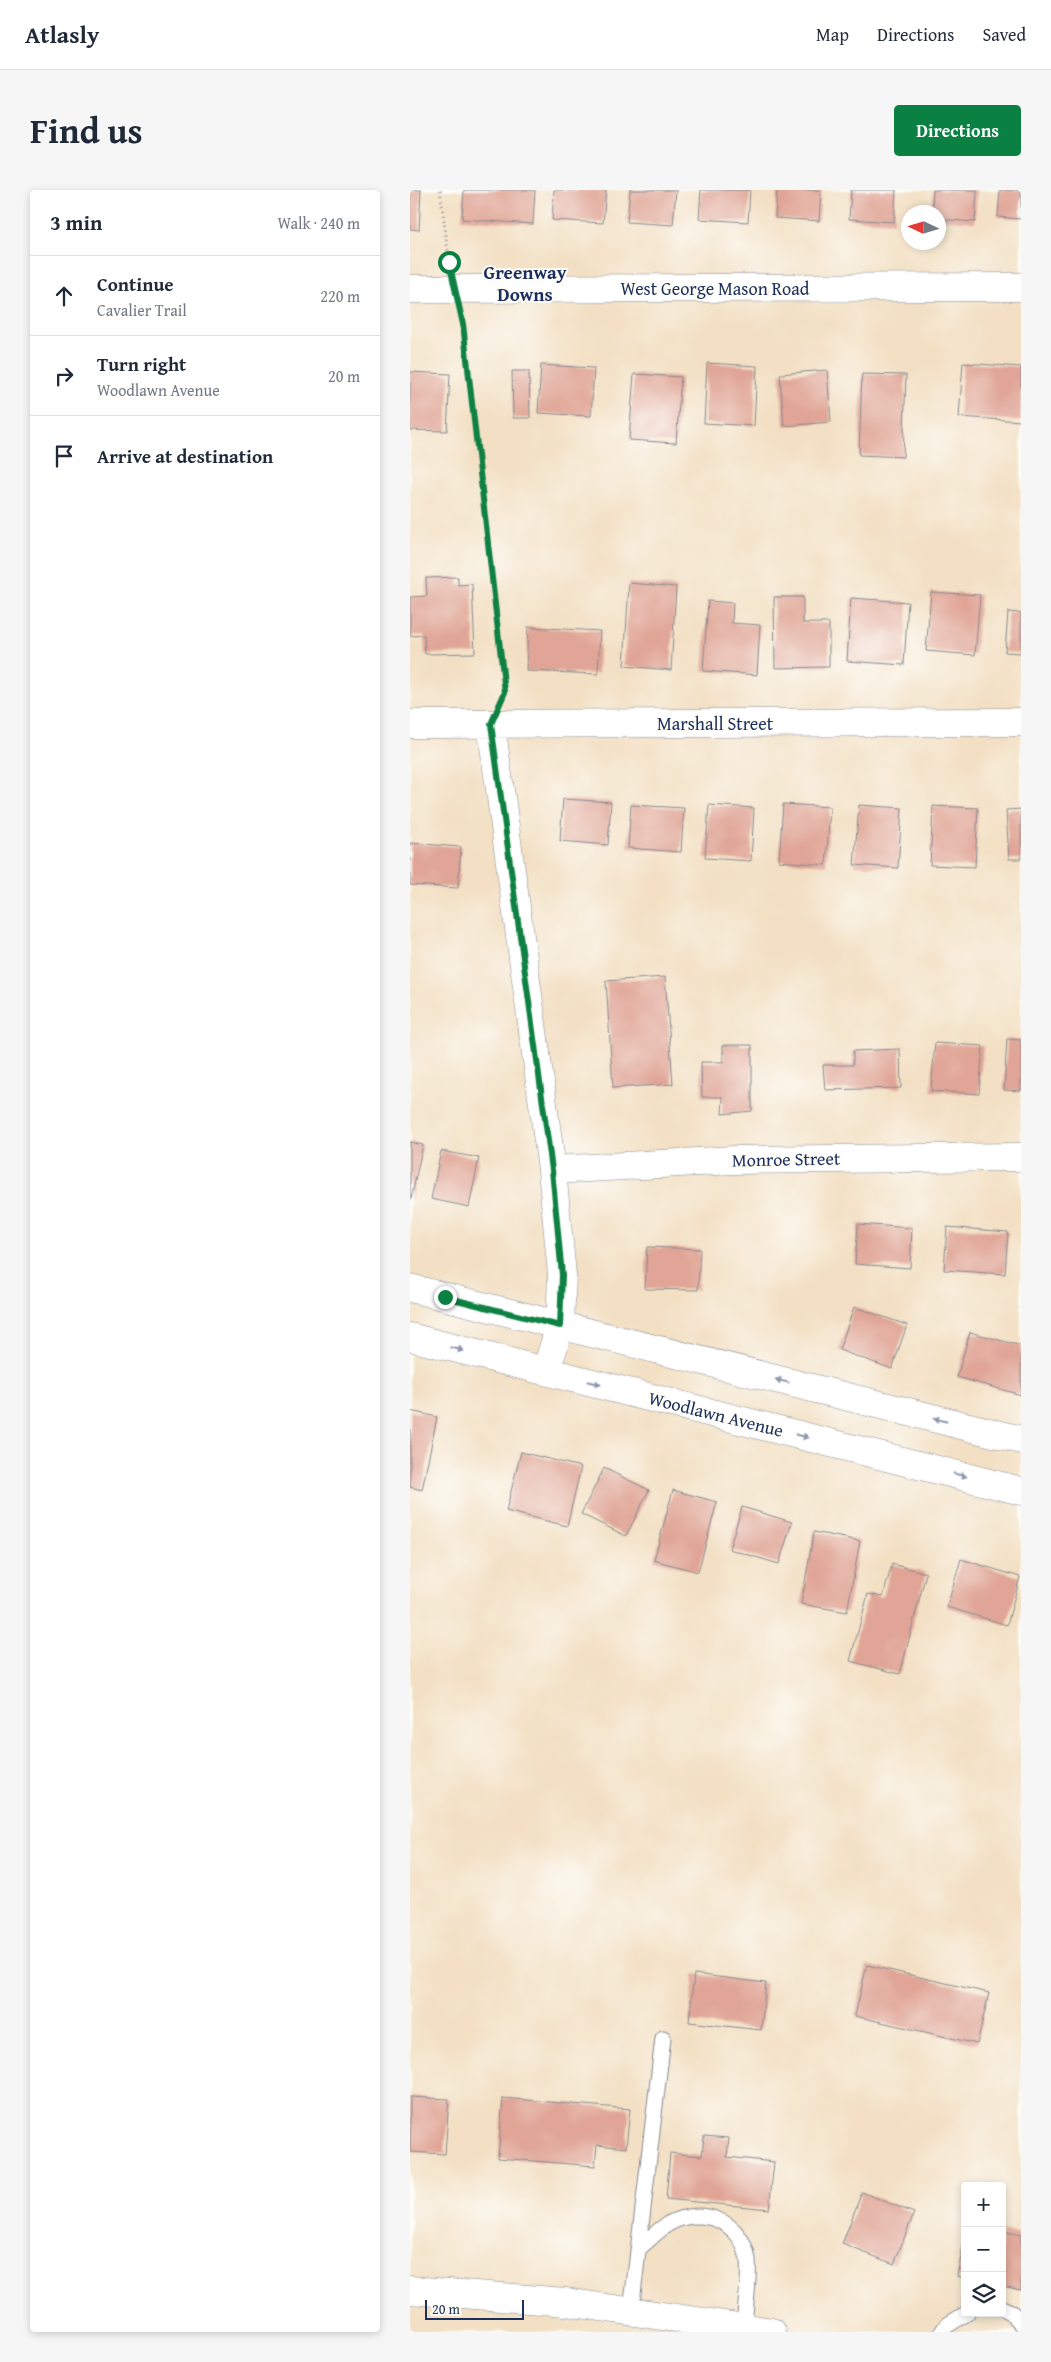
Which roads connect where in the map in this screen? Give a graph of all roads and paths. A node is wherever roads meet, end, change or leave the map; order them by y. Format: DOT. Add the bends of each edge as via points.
graph roads {
  1 [pos="440,190"];
  2 [pos="1021,287"];
  3 [pos="410,289"];
  4 [pos="456,289"];
  5 [pos="1021,722"];
  6 [pos="410,724"];
  7 [pos="491,724"];
  8 [pos="1021,1157"];
  9 [pos="552,1170"];
  10 [pos="410,1288"];
  11 [pos="560,1326"];
  12 [pos="410,1338"];
  13 [pos="546,1371"];
  14 [pos="1021,1440"];
  15 [pos="1021,1491"];
  16 [pos="663,2038"];
  17 [pos="638,2249"];
  18 [pos="410,2290"];
  19 [pos="1006,2310"];
  20 [pos="631,2311"];
  21 [pos="961,2317"];
  22 [pos="1021,2323"];
  23 [pos="744,2326"];
  24 [pos="772,2332"];
  25 [pos="942,2332"];
  1 -- 4 [label="path" via="449,262"];
  2 -- 4 [label="street, West George Mason Road"];
  3 -- 4 [label="street, West George Mason Road"];
  4 -- 7 [label="path" via="463,324 505,692"];
  5 -- 7 [label="street, Marshall Street"];
  6 -- 7 [label="street, Marshall Street"];
  7 -- 9 [label="street"];
  8 -- 9 [label="street, Monroe Street" via="734,1160"];
  9 -- 11 [label="street" via="562,1275"];
  10 -- 11 [label="street"];
  11 -- 13 [label="street"];
  14 -- 11 [label="street, one-way"];
  12 -- 13 [label="street, Woodlawn Avenue, one-way"];
  13 -- 15 [label="street, Woodlawn Avenue, one-way"];
  16 -- 17 [label="lane"];
  17 -- 20 [label="lane"];
  17 -- 23 [label="lane" via="669,2224 694,2216 717,2218 735,2229 748,2260"];
  18 -- 20 [label="street" via="566,2302"];
  19 -- 22 [label="lane"];
  20 -- 23 [label="street"];
  21 -- 25 [label="lane"];
  23 -- 24 [label="street"];
}
